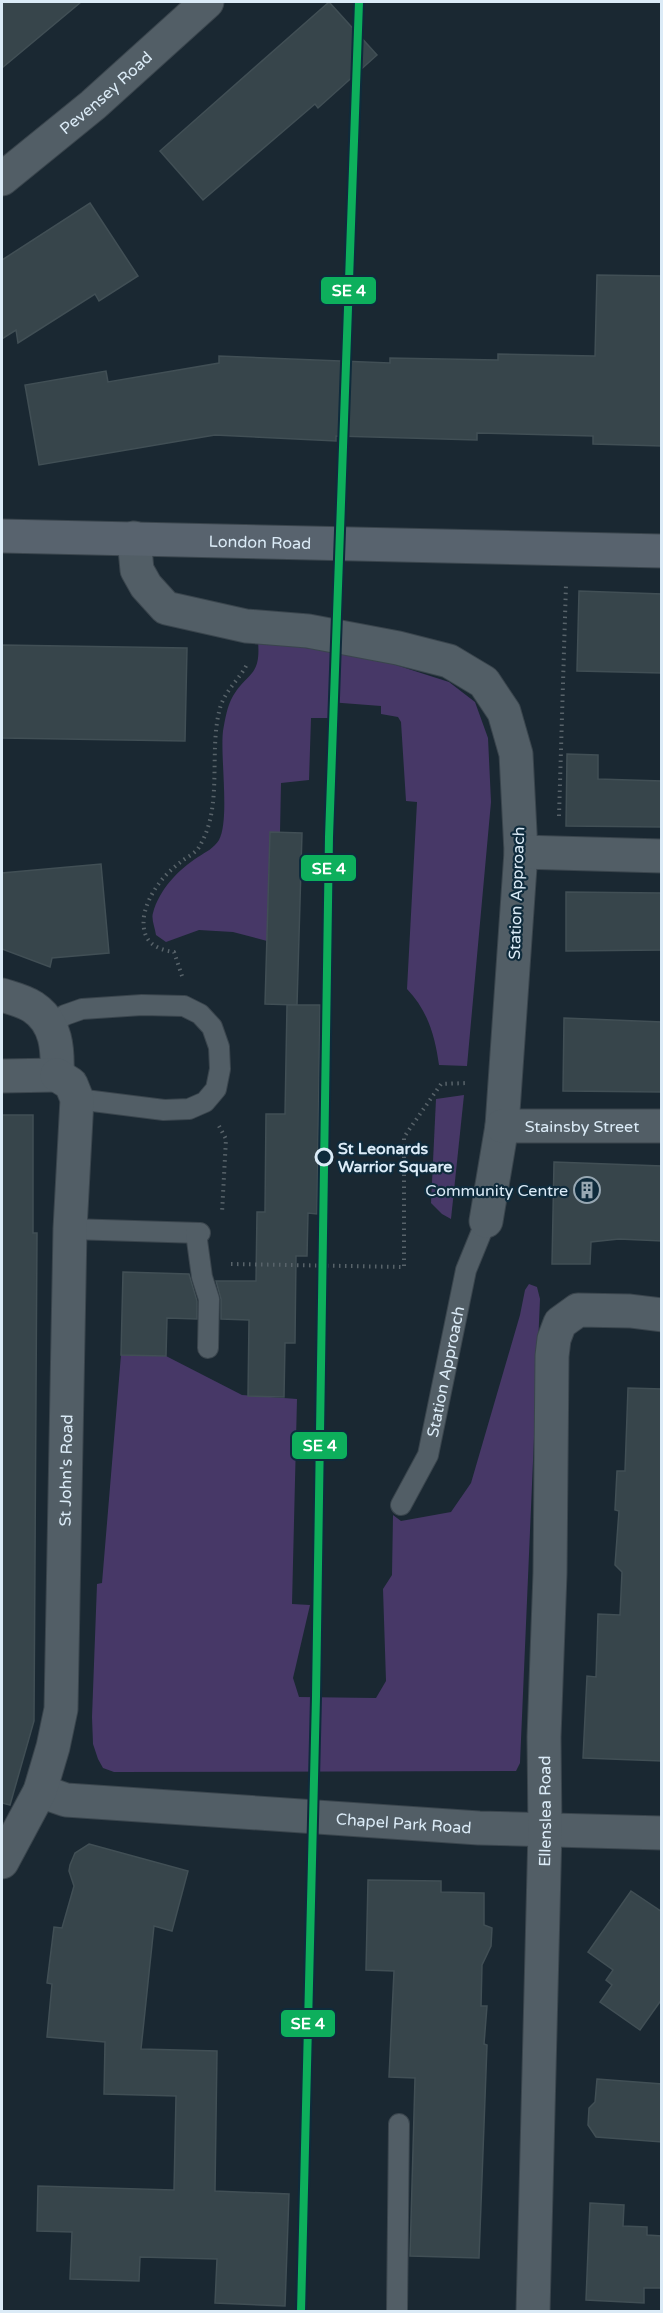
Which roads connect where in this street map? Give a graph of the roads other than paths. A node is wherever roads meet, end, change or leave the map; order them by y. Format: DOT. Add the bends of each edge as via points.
graph roads {
  1 [pos="207,2"];
  2 [pos="2,179"];
  3 [pos="2,536"];
  4 [pos="134,538"];
  5 [pos="662,551"];
  6 [pos="521,852"];
  7 [pos="662,856"];
  8 [pos="2,995"];
  9 [pos="51,1025"];
  10 [pos="2,1076"];
  11 [pos="67,1087"];
  12 [pos="502,1126"];
  13 [pos="662,1126"];
  14 [pos="486,1221"];
  15 [pos="70,1229"];
  16 [pos="662,1315"];
  17 [pos="208,1348"];
  18 [pos="401,1505"];
  19 [pos="40,1791"];
  20 [pos="545,1830"];
  21 [pos="662,1833"];
  22 [pos="2,1862"];
  23 [pos="399,2124"];
  24 [pos="397,2312"];
  25 [pos="533,2312"];
  1 -- 2 [label="street, Pevensey Road" via="93,105"];
  3 -- 4 [label="main road, London Road"];
  4 -- 5 [label="main road, London Road"];
  4 -- 6 [label="street, Station Approach" via="137,570 166,608 246,626 308,631 398,648 449,661 484,682 504,712 516,754"];
  6 -- 7 [label="street"];
  6 -- 12 [label="street, Station Approach"];
  8 -- 9 [label="street" via="33,1007"];
  9 -- 11 [label="street, St John's Road"];
  9 -- 11 [label="lane" via="82,1009 184,1006 200,1014 212,1027 219,1047 216,1089 205,1102 189,1109 164,1110"];
  10 -- 11 [label="street"];
  11 -- 15 [label="street, St John's Road"];
  12 -- 13 [label="street, Stainsby Street"];
  12 -- 14 [label="street, Station Approach"];
  14 -- 18 [label="lane, Station Approach" via="466,1270 428,1455"];
  15 -- 17 [label="lane" via="198,1233 199,1266 209,1299"];
  15 -- 19 [label="street, St John's Road" via="60,1709 54,1748"];
  16 -- 20 [label="street, Ellenslea Road" via="578,1310 560,1323 557,1331 552,1356"];
  19 -- 20 [label="street, Chapel Park Road" via="66,1800"];
  19 -- 22 [label="street, St John's Road"];
  20 -- 21 [label="street, Chapel Park Road"];
  20 -- 25 [label="street, Ellenslea Road"];
  23 -- 24 [label="lane"];
}
